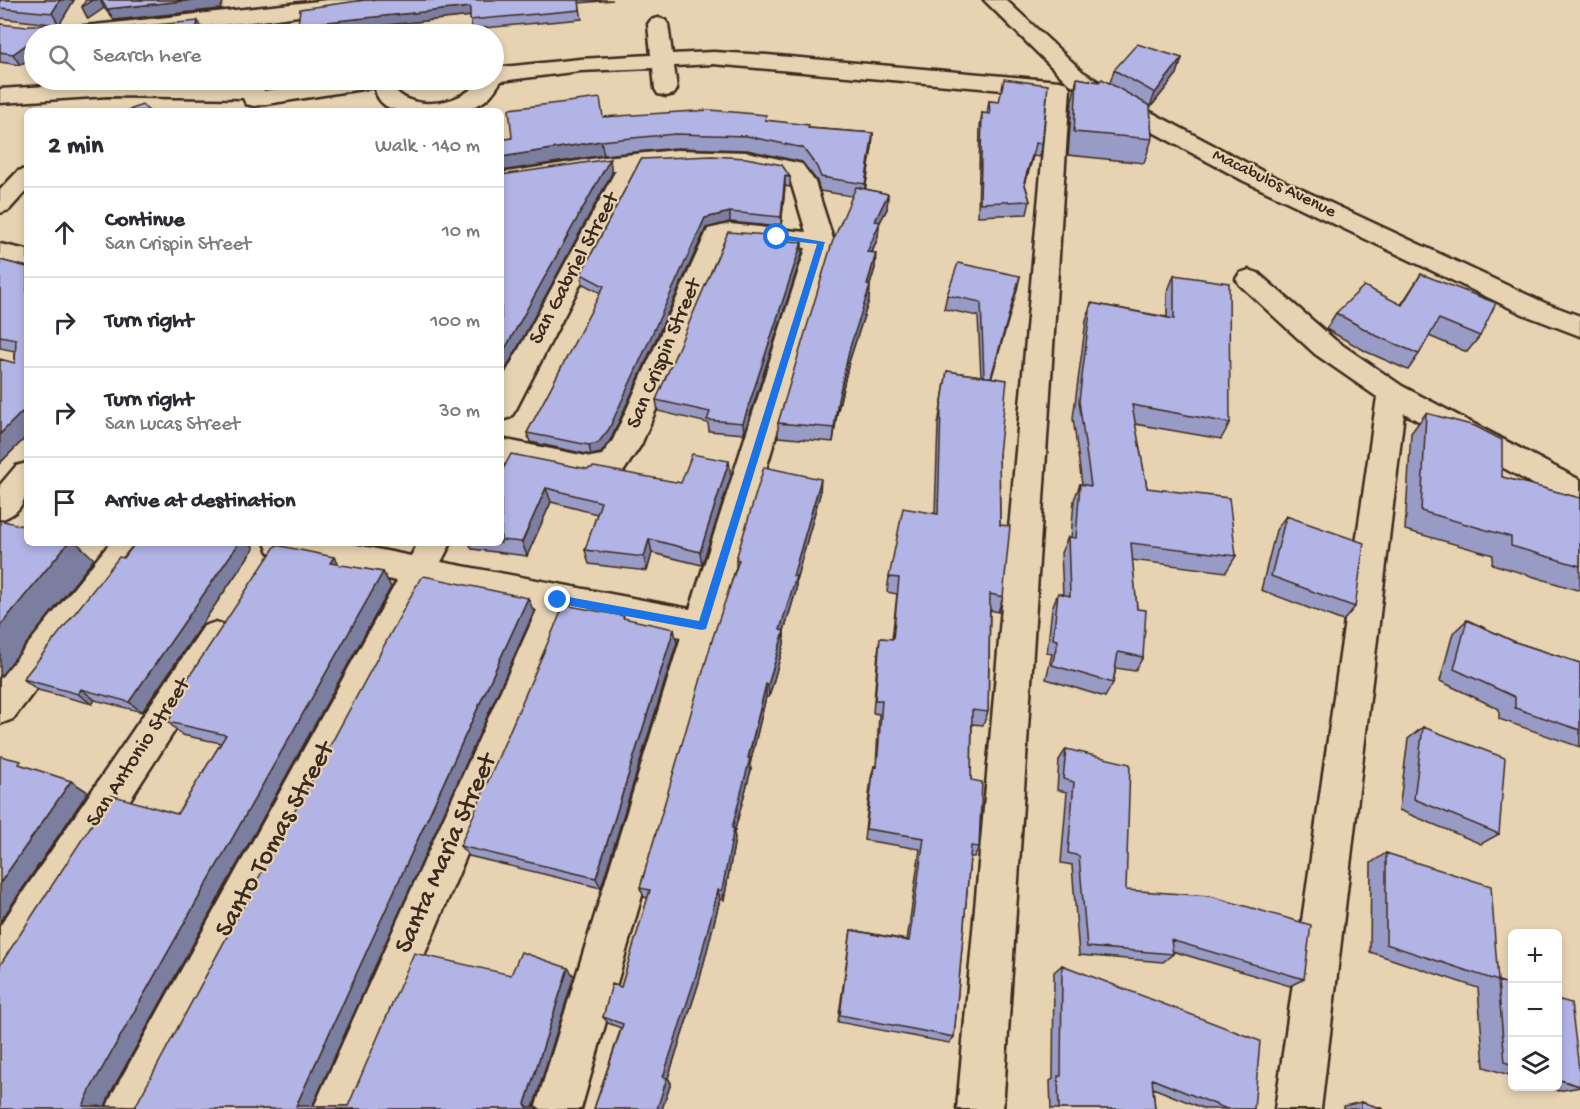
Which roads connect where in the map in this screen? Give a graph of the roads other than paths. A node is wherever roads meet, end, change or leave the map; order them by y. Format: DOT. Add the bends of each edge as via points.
graph roads {
  1 [pos="182,0"];
  2 [pos="370,0"];
  3 [pos="994,0"];
  4 [pos="263,17"];
  5 [pos="171,24"];
  6 [pos="658,24"];
  7 [pos="662,59"];
  8 [pos="504,74"];
  9 [pos="1067,82"];
  10 [pos="666,89"];
  11 [pos="93,90"];
  12 [pos="107,90"];
  13 [pos="115,90"];
  14 [pos="294,90"];
  15 [pos="384,90"];
  16 [pos="389,90"];
  17 [pos="484,90"];
  18 [pos="254,95"];
  19 [pos="0,96"];
  20 [pos="197,101"];
  21 [pos="90,108"];
  22 [pos="322,108"];
  23 [pos="411,108"];
  24 [pos="432,108"];
  25 [pos="632,162"];
  26 [pos="24,179"];
  27 [pos="504,183"];
  28 [pos="0,204"];
  29 [pos="821,242"];
  30 [pos="0,252"];
  31 [pos="24,257"];
  32 [pos="1249,279"];
  33 [pos="1580,327"];
  34 [pos="1392,393"];
  35 [pos="504,403"];
  36 [pos="504,452"];
  37 [pos="1580,495"];
  38 [pos="127,546"];
  39 [pos="273,553"];
  40 [pos="429,557"];
  41 [pos="558,600"];
  42 [pos="232,613"];
  43 [pos="702,626"];
  44 [pos="0,707"];
  45 [pos="0,963"];
  46 [pos="129,1109"];
  47 [pos="336,1109"];
  48 [pos="558,1109"];
  49 [pos="980,1109"];
  50 [pos="1298,1109"];
  1 -- 5 [label="street"];
  2 -- 4 [label="street"];
  3 -- 9 [label="street, Macabulos Avenue"];
  4 -- 5 [label="street"];
  6 -- 7 [label="street"];
  7 -- 8 [label="street"];
  7 -- 9 [label="street" via="767,61"];
  7 -- 10 [label="street"];
  9 -- 33 [label="street, Macabulos Avenue" via="1120,105 1252,176"];
  9 -- 49 [label="street"];
  11 -- 19 [label="street"];
  12 -- 21 [label="street"];
  13 -- 20 [label="street"];
  14 -- 18 [label="street"];
  15 -- 22 [label="street"];
  16 -- 23 [label="street" via="400,105"];
  17 -- 24 [label="street" via="450,107"];
  18 -- 20 [label="street"];
  25 -- 27 [label="street"];
  25 -- 29 [label="street" via="721,156 795,169 815,216"];
  25 -- 35 [label="street, San Gabriel Street"];
  26 -- 28 [label="street"];
  29 -- 36 [label="street, San Crispin Street" via="730,232 717,235 626,446 612,464 591,469"];
  29 -- 43 [label="street"];
  30 -- 31 [label="street"];
  32 -- 34 [label="street" via="1325,347"];
  34 -- 37 [label="street"];
  34 -- 50 [label="street"];
  38 -- 44 [label="street"];
  39 -- 40 [label="street"];
  40 -- 41 [label="street"];
  40 -- 46 [label="street, Santo Tomas Street"];
  41 -- 43 [label="street"];
  41 -- 47 [label="street, Santa Maria Street"];
  42 -- 45 [label="street, San Antonio Street"];
  43 -- 48 [label="street"];
}
